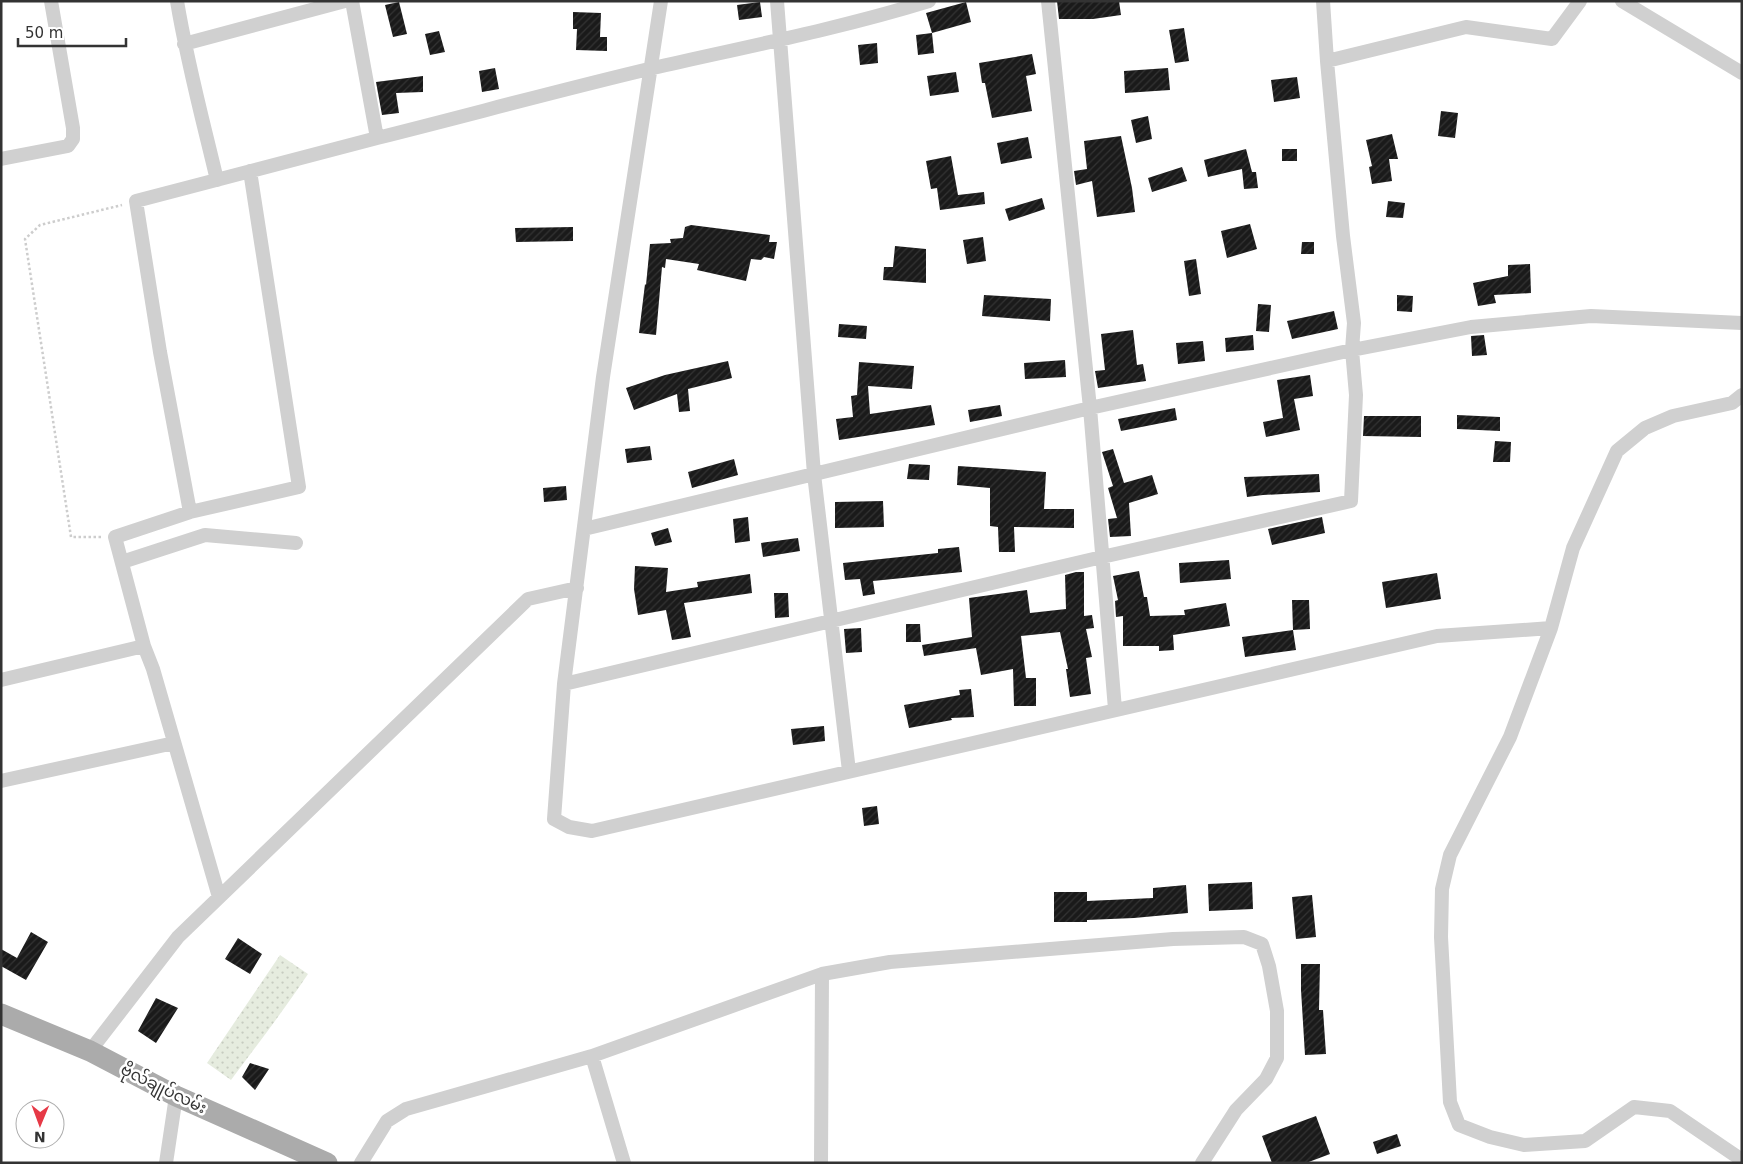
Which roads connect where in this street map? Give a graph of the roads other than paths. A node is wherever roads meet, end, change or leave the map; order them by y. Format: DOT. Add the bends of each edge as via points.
graph roads {
  1 [pos="51,1"];
  2 [pos="177,1"];
  3 [pos="345,1"];
  4 [pos="352,1"];
  5 [pos="661,1"];
  6 [pos="778,1"];
  7 [pos="929,1"];
  8 [pos="1048,1"];
  9 [pos="1323,1"];
  10 [pos="1580,1"];
  11 [pos="1622,1"];
  12 [pos="780,40"];
  13 [pos="184,44"];
  14 [pos="1327,61"];
  15 [pos="651,69"];
  16 [pos="1742,73"];
  17 [pos="377,138"];
  18 [pos="1,159"];
  19 [pos="250,171"];
  20 [pos="217,180"];
  21 [pos="1742,323"];
  22 [pos="1352,350"];
  23 [pos="1742,395"];
  24 [pos="1090,408"];
  25 [pos="814,474"];
  26 [pos="190,512"];
  27 [pos="584,529"];
  28 [pos="296,543"];
  29 [pos="1102,557"];
  30 [pos="122,562"];
  31 [pos="577,588"];
  32 [pos="831,621"];
  33 [pos="1551,628"];
  34 [pos="144,646"];
  35 [pos="1,680"];
  36 [pos="564,684"];
  37 [pos="1115,709"];
  38 [pos="174,743"];
  39 [pos="849,771"];
  40 [pos="1,781"];
  41 [pos="220,897"];
  42 [pos="822,974"];
  43 [pos="1,1014"];
  44 [pos="90,1050"];
  45 [pos="592,1056"];
  46 [pos="176,1096"];
  47 [pos="1742,1160"];
  48 [pos="166,1163"];
  49 [pos="327,1163"];
  50 [pos="361,1163"];
  51 [pos="624,1163"];
  52 [pos="821,1163"];
  53 [pos="1202,1163"];
  1 -- 18 [label="street" via="73,139 68,146"];
  2 -- 13 [label="street"];
  3 -- 13 [label="street"];
  4 -- 17 [label="street"];
  5 -- 15 [label="street"];
  6 -- 12 [label="street"];
  7 -- 12 [label="street"];
  8 -- 24 [label="street"];
  9 -- 14 [label="street"];
  10 -- 14 [label="street" via="1552,39 1466,26"];
  11 -- 16 [label="street"];
  12 -- 15 [label="street"];
  12 -- 25 [label="street"];
  13 -- 20 [label="street"];
  14 -- 22 [label="street" via="1354,323"];
  15 -- 17 [label="street"];
  15 -- 27 [label="street" via="603,377"];
  17 -- 19 [label="street"];
  19 -- 20 [label="street"];
  19 -- 26 [label="street" via="299,487"];
  20 -- 26 [label="street" via="136,202"];
  21 -- 22 [label="street" via="1591,316 1471,327"];
  22 -- 24 [label="street"];
  22 -- 29 [label="street" via="1356,395 1351,501"];
  23 -- 33 [label="street" via="1732,403 1673,416 1645,428 1617,451 1573,548"];
  24 -- 25 [label="street"];
  24 -- 29 [label="street"];
  25 -- 27 [label="street"];
  25 -- 32 [label="street"];
  26 -- 30 [label="street" via="115,537"];
  27 -- 31 [label="street"];
  28 -- 30 [label="street" via="205,535"];
  29 -- 32 [label="street"];
  29 -- 37 [label="street"];
  30 -- 34 [label="street"];
  31 -- 36 [label="street"];
  31 -- 41 [label="street" via="528,599"];
  32 -- 36 [label="street"];
  32 -- 39 [label="street"];
  33 -- 37 [label="street" via="1437,636"];
  33 -- 47 [label="street" via="1510,736 1450,855 1442,889 1441,936 1450,1102 1459,1125 1524,1145 1585,1141 1634,1107 1670,1110"];
  34 -- 35 [label="street"];
  34 -- 38 [label="street" via="154,669"];
  36 -- 39 [label="street" via="554,819 570,827 592,831"];
  37 -- 39 [label="street"];
  38 -- 40 [label="street"];
  38 -- 41 [label="street"];
  41 -- 44 [label="street" via="178,937"];
  42 -- 45 [label="street"];
  42 -- 52 [label="street"];
  42 -- 53 [label="street" via="890,962 1173,938 1244,937 1262,944 1277,1011 1277,1058 1266,1079 1236,1110"];
  43 -- 44 [label="main road, ဗိုလ်ချုပ်လမ်း"];
  44 -- 46 [label="main road, ဗိုလ်ချုပ်လမ်း"];
  45 -- 50 [label="street" via="406,1109 387,1121"];
  45 -- 51 [label="street"];
  46 -- 48 [label="street"];
  46 -- 49 [label="main road, ဗိုလ်ချုပ်လမ်း"];
}
